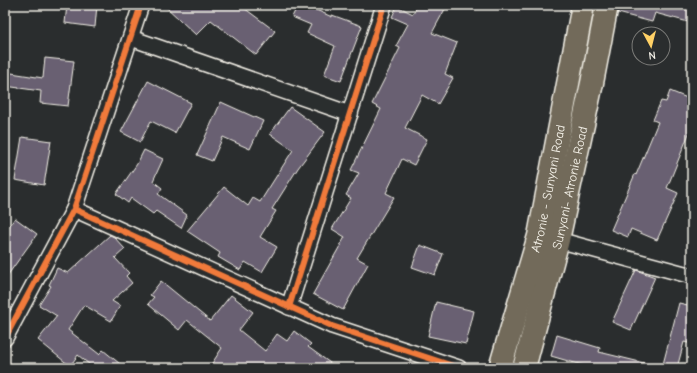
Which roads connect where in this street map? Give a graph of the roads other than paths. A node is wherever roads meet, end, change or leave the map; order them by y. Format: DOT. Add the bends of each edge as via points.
graph roads {
  1 [pos="142,5"];
  2 [pos="384,5"];
  3 [pos="583,5"];
  4 [pos="607,5"];
  5 [pos="131,38"];
  6 [pos="350,114"];
  7 [pos="74,209"];
  8 [pos="558,240"];
  9 [pos="692,276"];
  10 [pos="289,307"];
  11 [pos="11,314"];
  12 [pos="5,338"];
  13 [pos="458,368"];
  14 [pos="500,368"];
  15 [pos="524,368"];
  1 -- 5 [label="street"];
  2 -- 6 [label="street"];
  3 -- 14 [label="highway, Atronie - Sunyani Road" via="540,236"];
  4 -- 8 [label="highway, Sunyani- Atronie Road"];
  5 -- 6 [label="street"];
  5 -- 7 [label="street"];
  6 -- 10 [label="street"];
  7 -- 10 [label="street"];
  7 -- 11 [label="street"];
  8 -- 9 [label="street"];
  8 -- 15 [label="highway, Sunyani- Atronie Road"];
  10 -- 13 [label="street" via="332,326"];
  11 -- 12 [label="street"];
}
